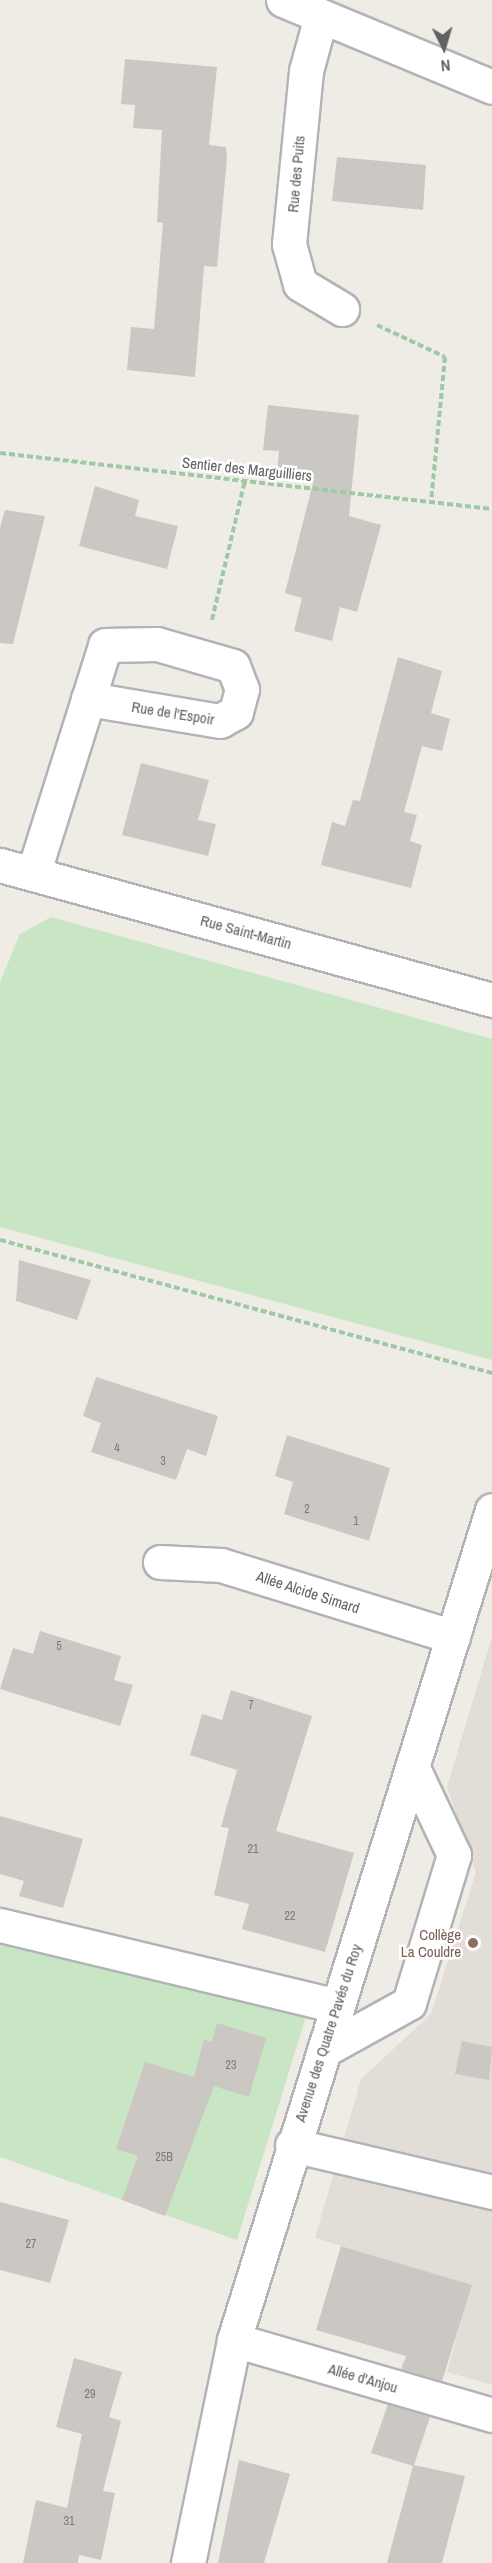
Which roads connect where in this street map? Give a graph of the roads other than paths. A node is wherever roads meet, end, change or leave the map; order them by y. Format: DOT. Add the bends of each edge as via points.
graph roads {
  1 [pos="284,0"];
  2 [pos="321,16"];
  3 [pos="492,87"];
  4 [pos="342,309"];
  5 [pos="88,699"];
  6 [pos="9,870"];
  7 [pos="492,1000"];
  8 [pos="492,1510"];
  9 [pos="160,1562"];
  10 [pos="453,1637"];
  11 [pos="412,1766"];
  12 [pos="0,1925"];
  13 [pos="337,2007"];
  14 [pos="324,2050"];
  15 [pos="292,2145"];
  16 [pos="492,2192"];
  17 [pos="234,2340"];
  18 [pos="492,2415"];
  19 [pos="188,2563"];
  1 -- 2 [label="street"];
  2 -- 3 [label="street"];
  2 -- 4 [label="street, Rue des Puits" via="306,71 289,244 300,284"];
  5 -- 5 [label="street, Rue de l'Espoir" via="105,645 157,644 233,666 242,688 236,712 220,721"];
  5 -- 6 [label="street, Rue de l'Espoir"];
  6 -- 7 [label="street, Rue Saint-Martin"];
  8 -- 10 [label="street, Avenue des Quatre Pavés du Roy"];
  9 -- 10 [label="street, Allée Alcide Simard" via="221,1565"];
  10 -- 11 [label="street, Avenue des Quatre Pavés du Roy"];
  11 -- 13 [label="street, Avenue des Quatre Pavés du Roy"];
  11 -- 14 [label="street" via="454,1855 409,2003"];
  12 -- 13 [label="street"];
  13 -- 14 [label="street, Avenue des Quatre Pavés du Roy"];
  14 -- 15 [label="street, Avenue des Quatre Pavés du Roy"];
  15 -- 16 [label="street"];
  15 -- 17 [label="street, Avenue des Quatre Pavés du Roy"];
  17 -- 18 [label="street, Allée d'Anjou"];
  17 -- 19 [label="street, Avenue des Quatre Pavés du Roy"];
}
